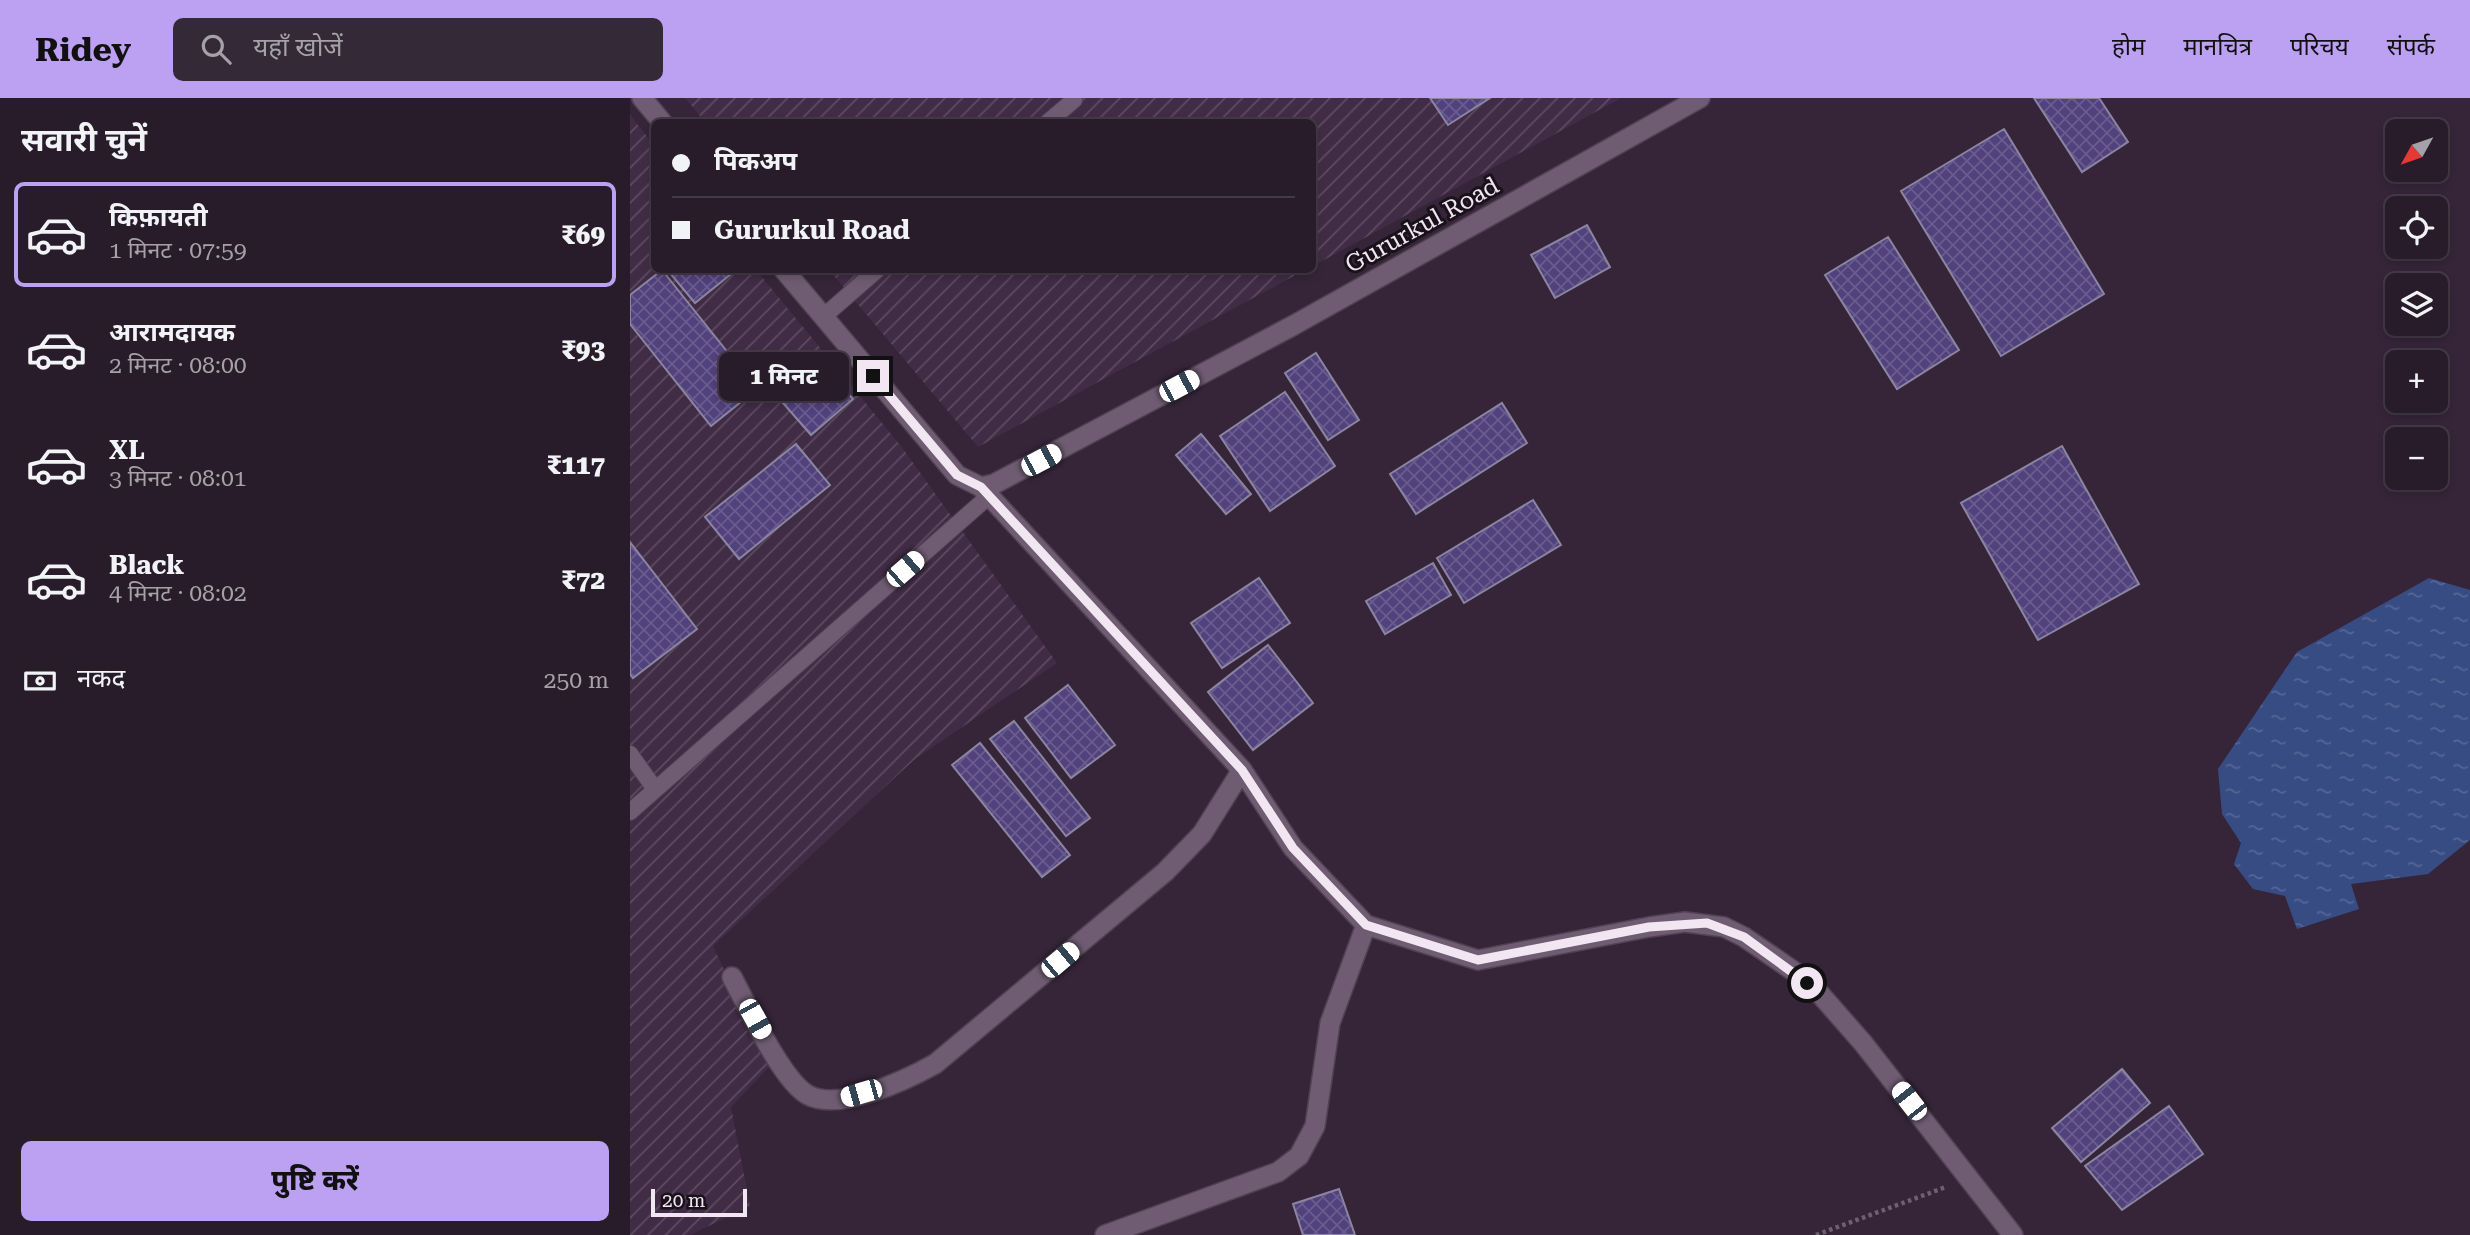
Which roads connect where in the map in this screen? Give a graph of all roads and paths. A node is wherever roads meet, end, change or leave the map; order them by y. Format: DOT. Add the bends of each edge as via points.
graph roads {
  1 [pos="642,98"];
  2 [pos="1700,98"];
  3 [pos="1074,100"];
  4 [pos="660,119"];
  5 [pos="1052,119"];
  6 [pos="786,273"];
  7 [pos="874,273"];
  8 [pos="823,317"];
  9 [pos="985,491"];
  10 [pos="630,754"];
  11 [pos="1242,770"];
  12 [pos="655,789"];
  13 [pos="630,812"];
  14 [pos="1366,925"];
  15 [pos="732,977"];
  16 [pos="1970,1178"];
  17 [pos="1105,1235"];
  18 [pos="1816,1235"];
  19 [pos="2012,1235"];
  1 -- 4 [label="street"];
  2 -- 9 [label="street, Gururkul Road"];
  3 -- 5 [label="lane"];
  6 -- 8 [label="street"];
  7 -- 8 [label="lane"];
  8 -- 9 [label="street" via="957,475"];
  9 -- 11 [label="street"];
  9 -- 12 [label="lane"];
  10 -- 12 [label="lane"];
  11 -- 14 [label="street" via="1293,848"];
  11 -- 15 [label="street" via="1202,834 1165,872 935,1064 905,1081 839,1099 820,1100 804,1094 778,1062"];
  12 -- 13 [label="lane"];
  14 -- 16 [label="street" via="1478,960 1685,922 1724,927 1795,972 1819,994"];
  14 -- 17 [label="street" via="1330,1023 1315,1126 1300,1156 1278,1172"];
  16 -- 18 [label="path"];
  16 -- 19 [label="street"];
}
